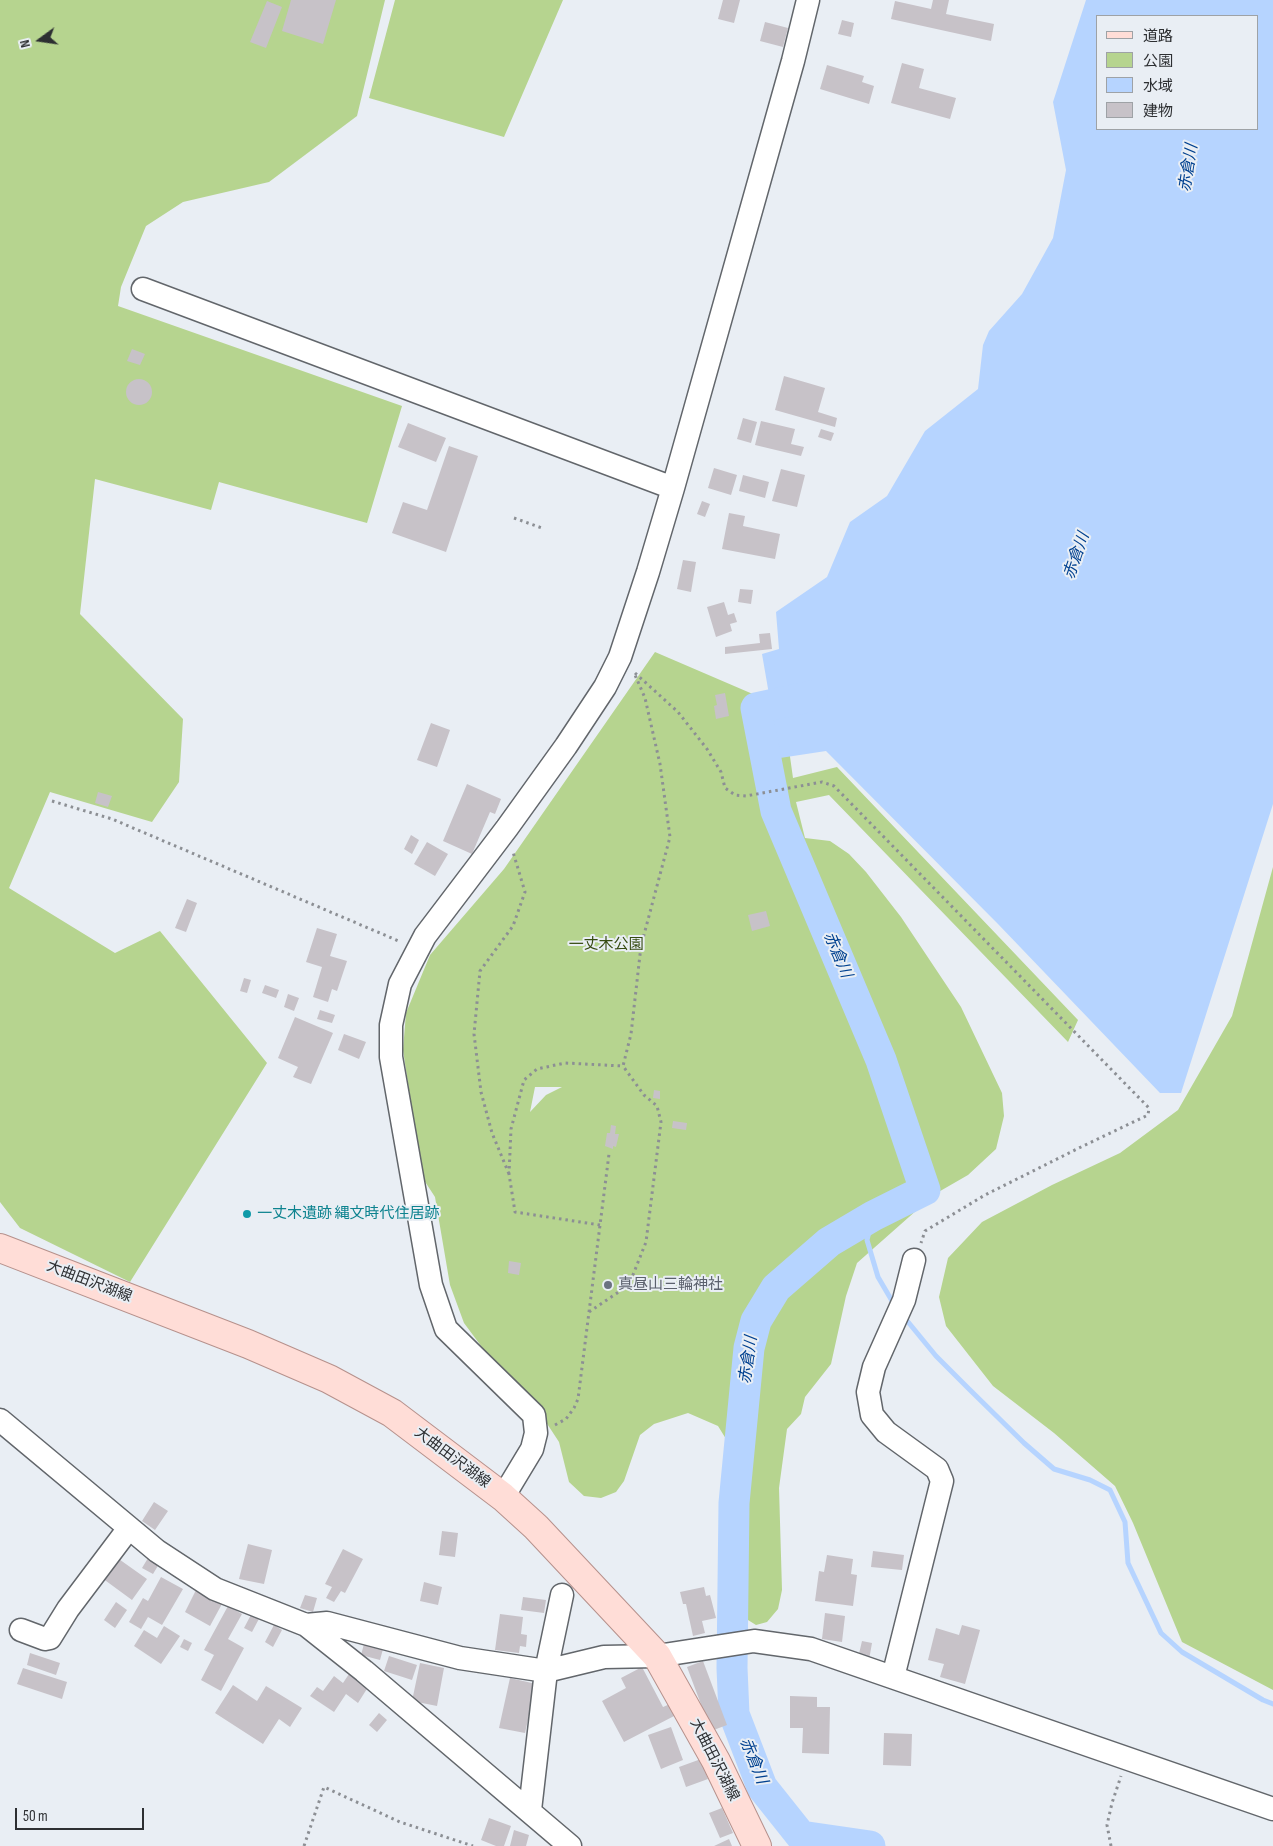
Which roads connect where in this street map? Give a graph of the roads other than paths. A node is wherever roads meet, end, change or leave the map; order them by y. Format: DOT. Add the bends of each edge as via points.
graph roads {
  1 [pos="808,0"];
  2 [pos="143,289"];
  3 [pos="673,488"];
  4 [pos="0,1248"];
  5 [pos="914,1260"];
  6 [pos="0,1420"];
  7 [pos="502,1497"];
  8 [pos="129,1528"];
  9 [pos="562,1595"];
  10 [pos="306,1625"];
  11 [pos="21,1630"];
  12 [pos="657,1656"];
  13 [pos="546,1671"];
  14 [pos="893,1677"];
  15 [pos="1273,1809"];
  16 [pos="536,1816"];
  17 [pos="546,1846"];
  18 [pos="570,1846"];
  19 [pos="757,1846"];
  1 -- 3 [label="street"];
  2 -- 3 [label="street"];
  3 -- 7 [label="street" via="620,656 605,687 507,828 424,936 400,984 390,1025 391,1057 431,1285 446,1329 534,1416 536,1432 532,1449"];
  4 -- 7 [label="main road, 大曲田沢湖線" via="248,1344 329,1379 392,1413"];
  5 -- 14 [label="street" via="904,1300 874,1367 868,1392 872,1414 886,1432 937,1469 942,1481"];
  6 -- 8 [label="street"];
  7 -- 12 [label="main road, 大曲田沢湖線" via="536,1527"];
  8 -- 10 [label="street" via="157,1551 215,1589"];
  8 -- 11 [label="street" via="50,1638"];
  9 -- 13 [label="street"];
  10 -- 13 [label="street" via="327,1623 460,1658"];
  10 -- 16 [label="street"];
  12 -- 13 [label="street" via="604,1657"];
  12 -- 14 [label="street" via="754,1641 811,1649"];
  12 -- 19 [label="main road, 大曲田沢湖線" via="716,1761"];
  13 -- 16 [label="street"];
  14 -- 15 [label="street"];
  16 -- 17 [label="street"];
  16 -- 18 [label="street"];
}
